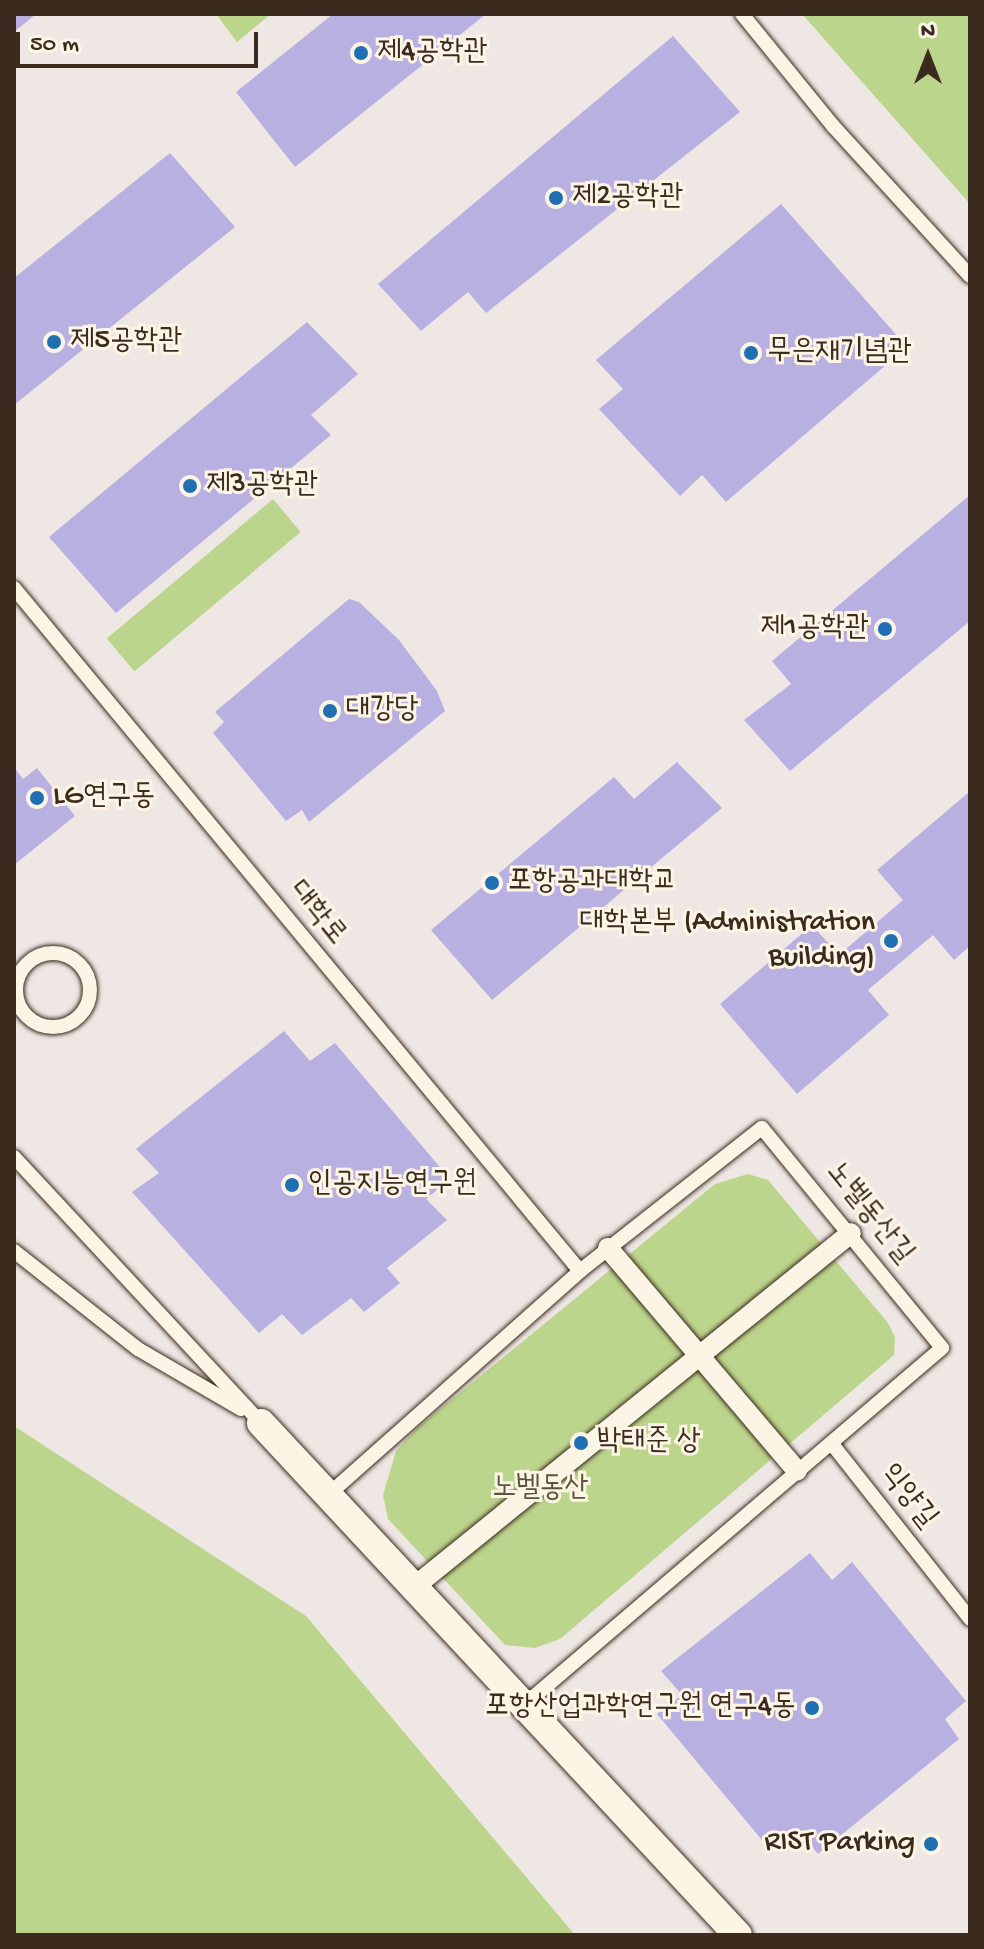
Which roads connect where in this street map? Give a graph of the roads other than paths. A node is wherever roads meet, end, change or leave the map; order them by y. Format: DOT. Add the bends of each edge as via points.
graph roads {
  1 [pos="742,14"];
  2 [pos="968,270"];
  3 [pos="14,588"];
  4 [pos="18,1017"];
  5 [pos="14,1157"];
  6 [pos="851,1233"];
  7 [pos="608,1248"];
  8 [pos="14,1251"];
  9 [pos="580,1271"];
  10 [pos="699,1355"];
  11 [pos="261,1423"];
  12 [pos="832,1444"];
  13 [pos="797,1471"];
  14 [pos="329,1494"];
  15 [pos="414,1587"];
  16 [pos="970,1619"];
  17 [pos="523,1706"];
  18 [pos="738,1935"];
  1 -- 2 [label="lane" via="833,126"];
  3 -- 9 [label="lane, 대학로"];
  4 -- 4 [label="lane" via="42,1026 76,1020 89,1001 82,967 64,954 31,961 16,990"];
  5 -- 11 [label="lane"];
  6 -- 7 [label="lane, 노벨동산길" via="762,1128"];
  6 -- 10 [label="street"];
  6 -- 12 [label="lane, 노벨동산길" via="942,1348"];
  7 -- 9 [label="lane, 노벨동산길"];
  7 -- 10 [label="street"];
  8 -- 11 [label="lane" via="138,1349"];
  9 -- 14 [label="lane, 노벨동산길"];
  10 -- 13 [label="street"];
  10 -- 15 [label="street"];
  11 -- 14 [label="street"];
  12 -- 13 [label="lane, 노벨동산길"];
  12 -- 16 [label="lane, 익양길"];
  13 -- 17 [label="lane, 노벨동산길"];
  14 -- 15 [label="street"];
  15 -- 17 [label="street"];
  17 -- 18 [label="street"];
}
